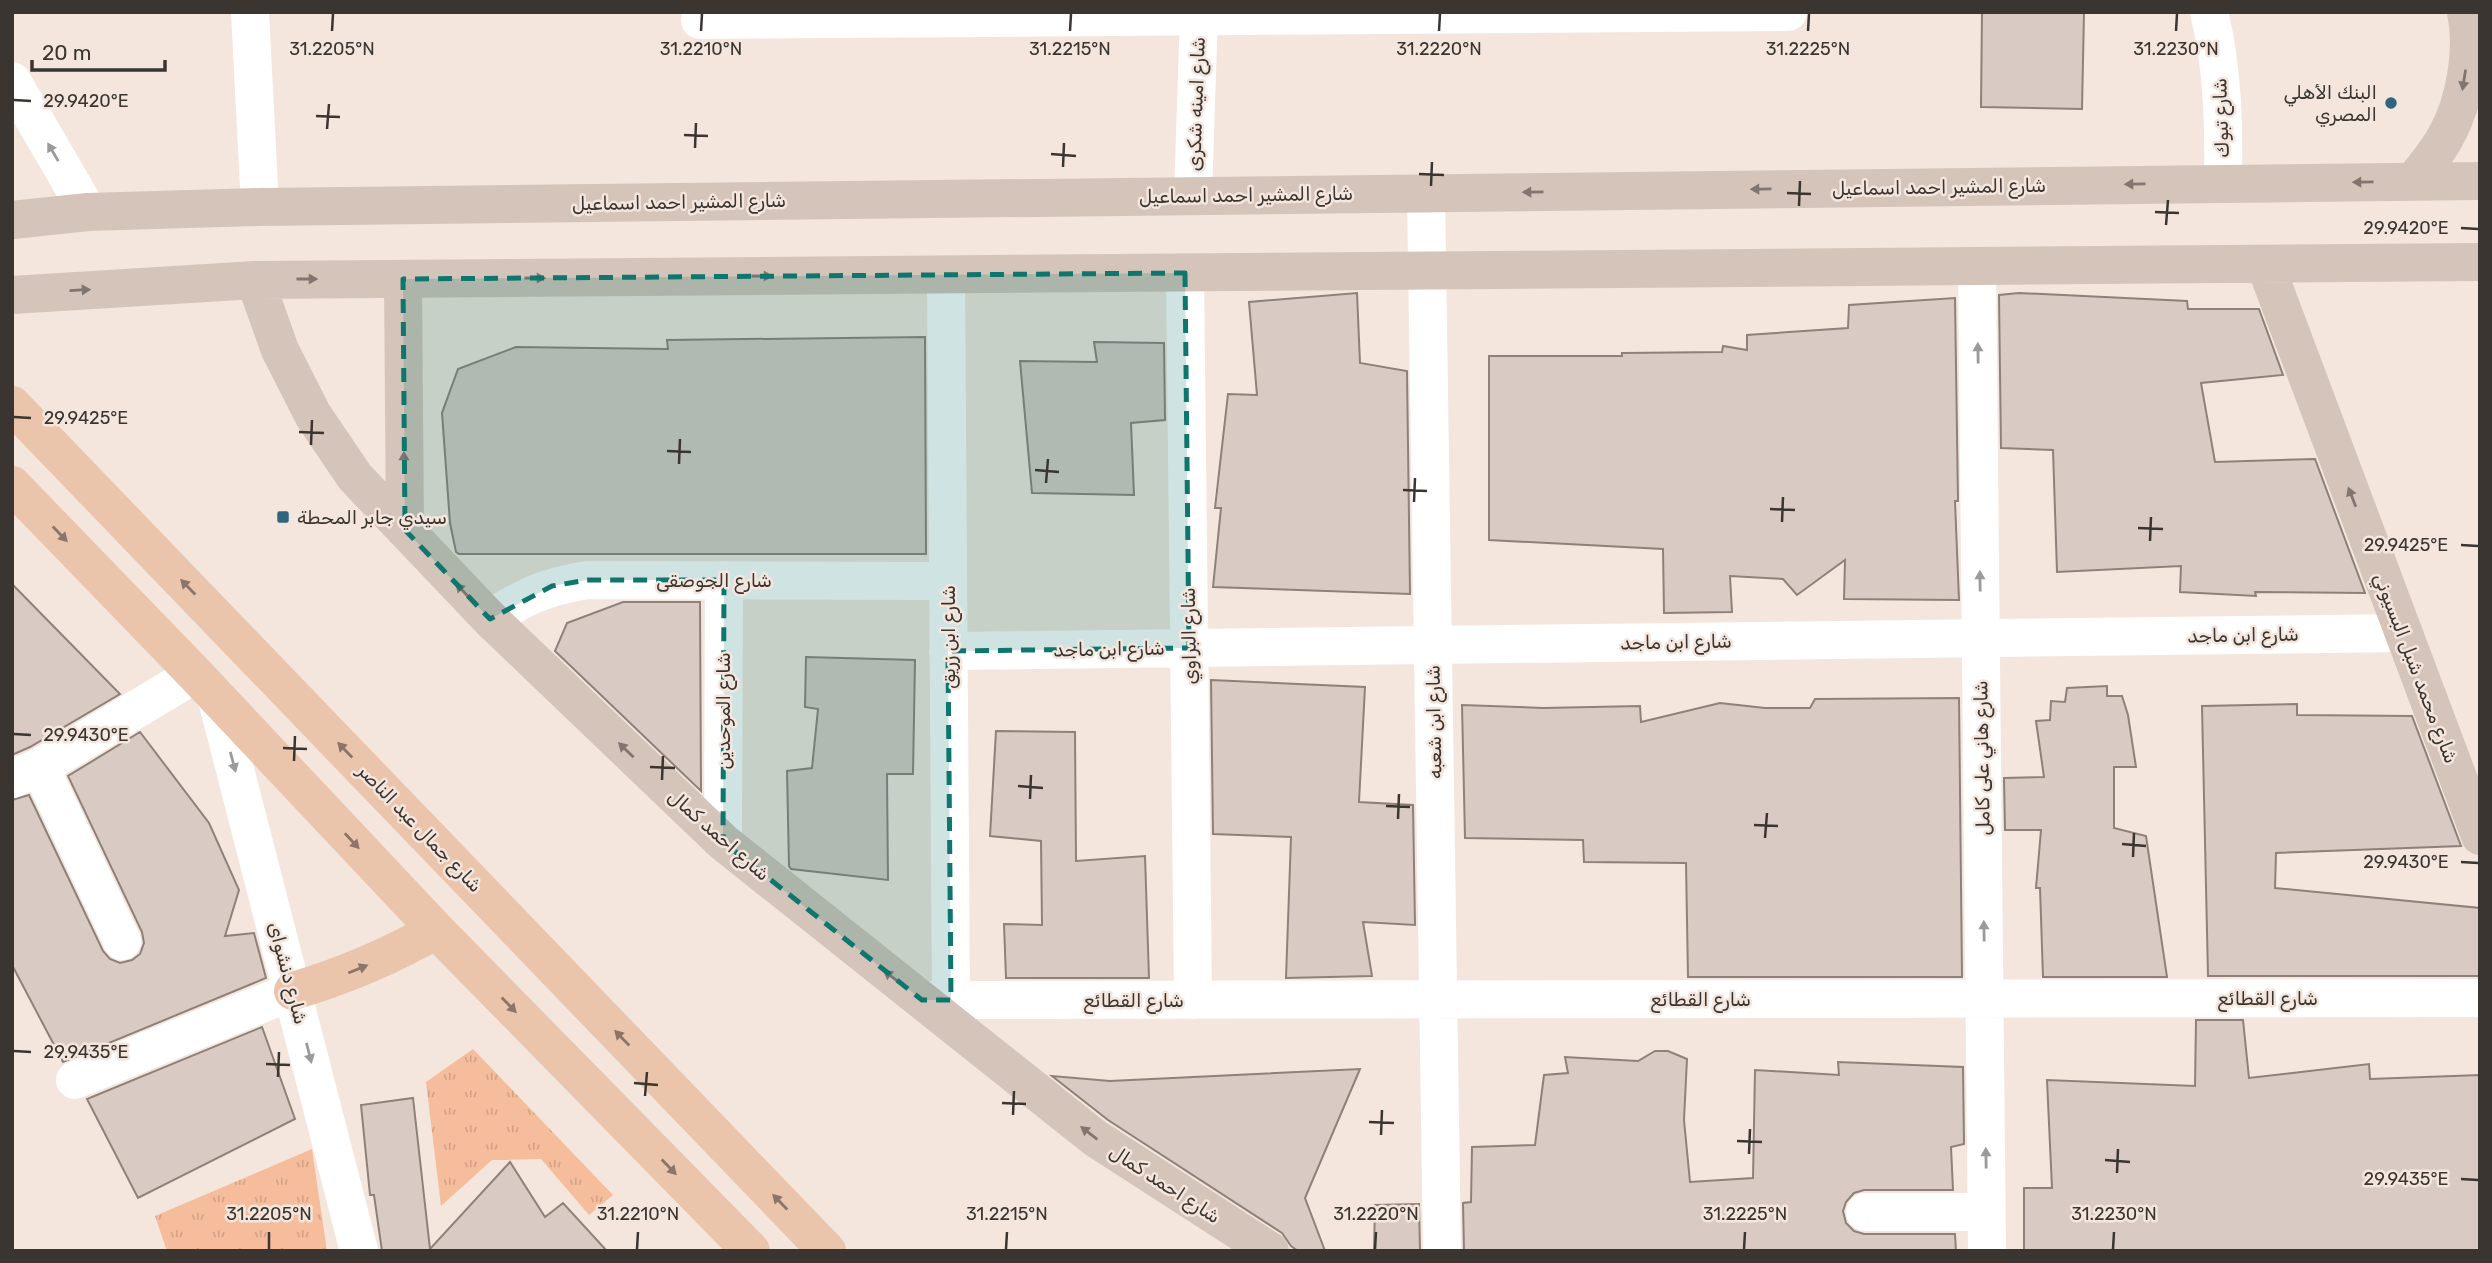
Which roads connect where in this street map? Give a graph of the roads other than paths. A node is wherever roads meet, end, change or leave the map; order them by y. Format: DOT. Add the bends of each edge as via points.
graph roads {
  1 [pos="250,12"];
  2 [pos="1788,12"];
  3 [pos="2209,12"];
  4 [pos="2466,12"];
  5 [pos="1199,15"];
  6 [pos="699,20"];
  7 [pos="12,81"];
  8 [pos="2414,181"];
  9 [pos="2480,181"];
  10 [pos="2223,183"];
  11 [pos="1426,193"];
  12 [pos="1194,196"];
  13 [pos="260,207"];
  14 [pos="88,212"];
  15 [pos="12,220"];
  16 [pos="2480,262"];
  17 [pos="2265,264"];
  18 [pos="1977,266"];
  19 [pos="1427,271"];
  20 [pos="1185,273"];
  21 [pos="946,275"];
  22 [pos="403,279"];
  23 [pos="255,280"];
  24 [pos="12,295"];
  25 [pos="12,405"];
  26 [pos="12,485"];
  27 [pos="405,530"];
  28 [pos="724,580"];
  29 [pos="948,580"];
  30 [pos="490,619"];
  31 [pos="2403,633"];
  32 [pos="1981,638"];
  33 [pos="1433,645"];
  34 [pos="1189,648"];
  35 [pos="948,651"];
  36 [pos="206,685"];
  37 [pos="20,775"];
  38 [pos="2480,836"];
  39 [pos="723,842"];
  40 [pos="436,930"];
  41 [pos="122,941"];
  42 [pos="293,990"];
  43 [pos="2480,998"];
  44 [pos="1438,999"];
  45 [pos="1984,999"];
  46 [pos="936,1000"];
  47 [pos="1193,1000"];
  48 [pos="75,1080"];
  49 [pos="1865,1212"];
  50 [pos="1986,1212"];
  51 [pos="359,1251"];
  52 [pos="751,1251"];
  53 [pos="828,1251"];
  54 [pos="1270,1251"];
  55 [pos="1442,1251"];
  56 [pos="1987,1251"];
  1 -- 13 [label="street"];
  2 -- 5 [label="street"];
  3 -- 10 [label="street, شارع تبوك" via="2224,113"];
  4 -- 8 [label="main road, one-way" via="2465,84 2446,136"];
  5 -- 6 [label="street"];
  5 -- 12 [label="street, شارع امينه شكرى"];
  14 -- 7 [label="street, one-way"];
  8 -- 9 [label="main road, شارع المشير احمد اسماعيل"];
  8 -- 10 [label="main road, شارع المشير احمد اسماعيل, one-way"];
  10 -- 11 [label="main road, شارع المشير احمد اسماعيل, one-way"];
  11 -- 12 [label="main road, شارع المشير احمد اسماعيل"];
  11 -- 19 [label="street, شارع ابن شعبه"];
  12 -- 13 [label="main road, شارع المشير احمد اسماعيل"];
  13 -- 14 [label="main road, شارع المشير احمد اسماعيل"];
  14 -- 15 [label="main road, شارع المشير احمد اسماعيل"];
  16 -- 17 [label="main road"];
  17 -- 18 [label="main road"];
  31 -- 17 [label="main road, شارع محمد شبل البسيوني, one-way"];
  18 -- 19 [label="main road"];
  32 -- 18 [label="street, شارع هاني على كامل, one-way"];
  19 -- 20 [label="main road"];
  19 -- 33 [label="street, شارع ابن شعبه"];
  20 -- 21 [label="main road"];
  20 -- 34 [label="street, شارع البراوي"];
  22 -- 21 [label="main road, one-way"];
  21 -- 29 [label="street, شارع ابن زريق"];
  23 -- 22 [label="main road, one-way"];
  27 -- 22 [label="main road, one-way"];
  24 -- 23 [label="main road, one-way"];
  23 -- 27 [label="main road, شارع احمد كمال" via="279,350 313,415 355,477"];
  53 -- 25 [label="main road, شارع جمال عبد الناصر, one-way"];
  26 -- 36 [label="main road, one-way"];
  30 -- 27 [label="main road, شارع احمد كمال, one-way"];
  28 -- 29 [label="street, شارع الجوصقى"];
  28 -- 30 [label="street, شارع الجوصقى" via="587,580 552,586 519,599"];
  28 -- 39 [label="street, شارع الموحدين"];
  29 -- 35 [label="street, شارع ابن زريق"];
  39 -- 30 [label="main road, شارع احمد كمال, one-way"];
  31 -- 32 [label="street, شارع ابن ماجد"];
  31 -- 38 [label="main road, شارع محمد شبل البسيوني"];
  32 -- 33 [label="street, شارع ابن ماجد"];
  45 -- 32 [label="street, شارع هاني على كامل, one-way"];
  33 -- 34 [label="street, شارع ابن ماجد"];
  33 -- 44 [label="street, شارع ابن شعبه"];
  34 -- 35 [label="street, شارع ابن ماجد"];
  34 -- 47 [label="street, شارع البراوي"];
  35 -- 46 [label="street, شارع ابن زريق"];
  36 -- 37 [label="street"];
  36 -- 40 [label="main road, one-way"];
  36 -- 42 [label="street, شارع دنشواى, one-way"];
  37 -- 41 [label="street"];
  46 -- 39 [label="main road, شارع احمد كمال, one-way"];
  42 -- 40 [label="main road, one-way" via="381,959"];
  40 -- 52 [label="main road, one-way"];
  42 -- 48 [label="street"];
  42 -- 51 [label="street, شارع دنشواى, one-way"];
  43 -- 45 [label="street, شارع القطائع"];
  44 -- 45 [label="street, شارع القطائع"];
  44 -- 47 [label="street, شارع القطائع"];
  44 -- 55 [label="street, شارع ابن شعبه"];
  50 -- 45 [label="street, شارع هاني على كامل, one-way"];
  46 -- 47 [label="street, شارع القطائع"];
  54 -- 46 [label="main road, شارع احمد كمال, one-way" via="1095,1139"];
  49 -- 50 [label="street"];
  50 -- 56 [label="street, شارع هاني على كامل"];
}
